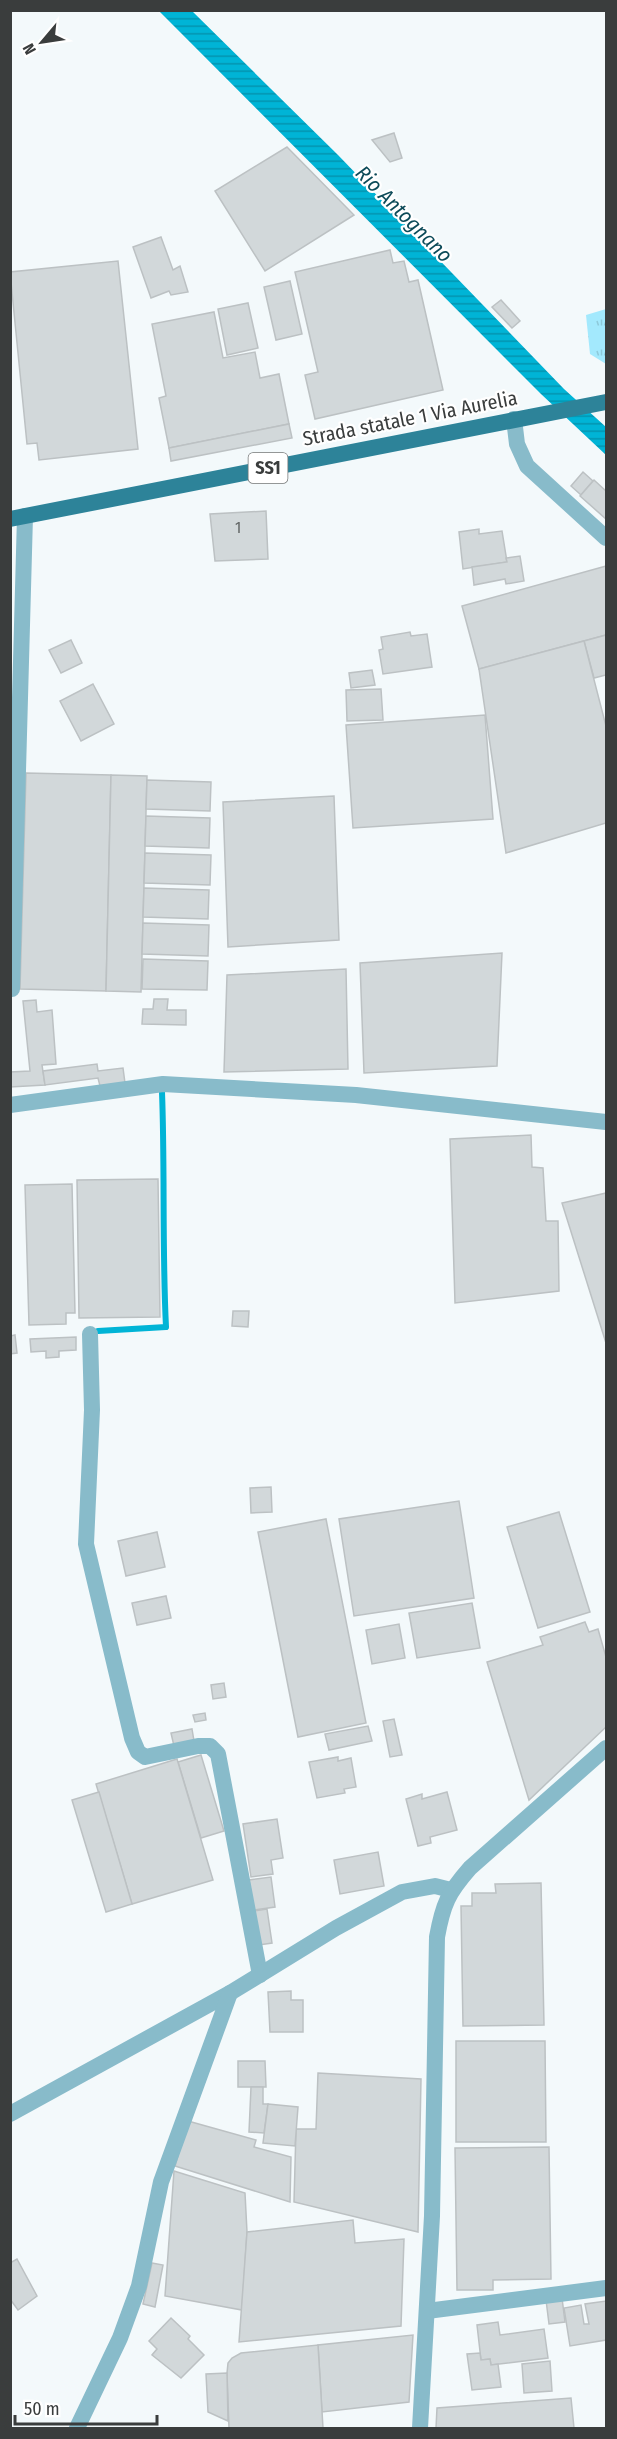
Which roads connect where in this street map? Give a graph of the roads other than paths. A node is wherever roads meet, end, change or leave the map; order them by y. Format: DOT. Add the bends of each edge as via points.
graph roads {
  1 [pos="606,402"];
  2 [pos="519,418"];
  3 [pos="18,517"];
  4 [pos="606,538"];
  5 [pos="12,989"];
  6 [pos="10,1105"];
  7 [pos="606,1122"];
  8 [pos="90,1334"];
  9 [pos="606,1748"];
  10 [pos="451,1890"];
  11 [pos="260,1975"];
  12 [pos="230,1993"];
  13 [pos="10,2114"];
  14 [pos="606,2288"];
  15 [pos="427,2311"];
  16 [pos="77,2428"];
  17 [pos="420,2428"];
  1 -- 2 [label="main road, Strada statale 1 Via Aurelia / SS1"];
  2 -- 3 [label="main road, Strada statale 1 Via Aurelia / SS1"];
  2 -- 4 [label="street" via="517,444 526,466"];
  3 -- 5 [label="street"];
  6 -- 7 [label="street" via="163,1084 356,1095"];
  8 -- 11 [label="street" via="92,1410 86,1544 132,1738 145,1757 198,1746 210,1746 218,1754"];
  9 -- 10 [label="street" via="470,1868"];
  10 -- 11 [label="street" via="435,1886 402,1892"];
  10 -- 15 [label="street" via="437,1937"];
  11 -- 12 [label="street"];
  12 -- 13 [label="street"];
  12 -- 16 [label="street" via="161,2182 139,2286 120,2338"];
  14 -- 15 [label="street"];
  15 -- 17 [label="street"];
}
